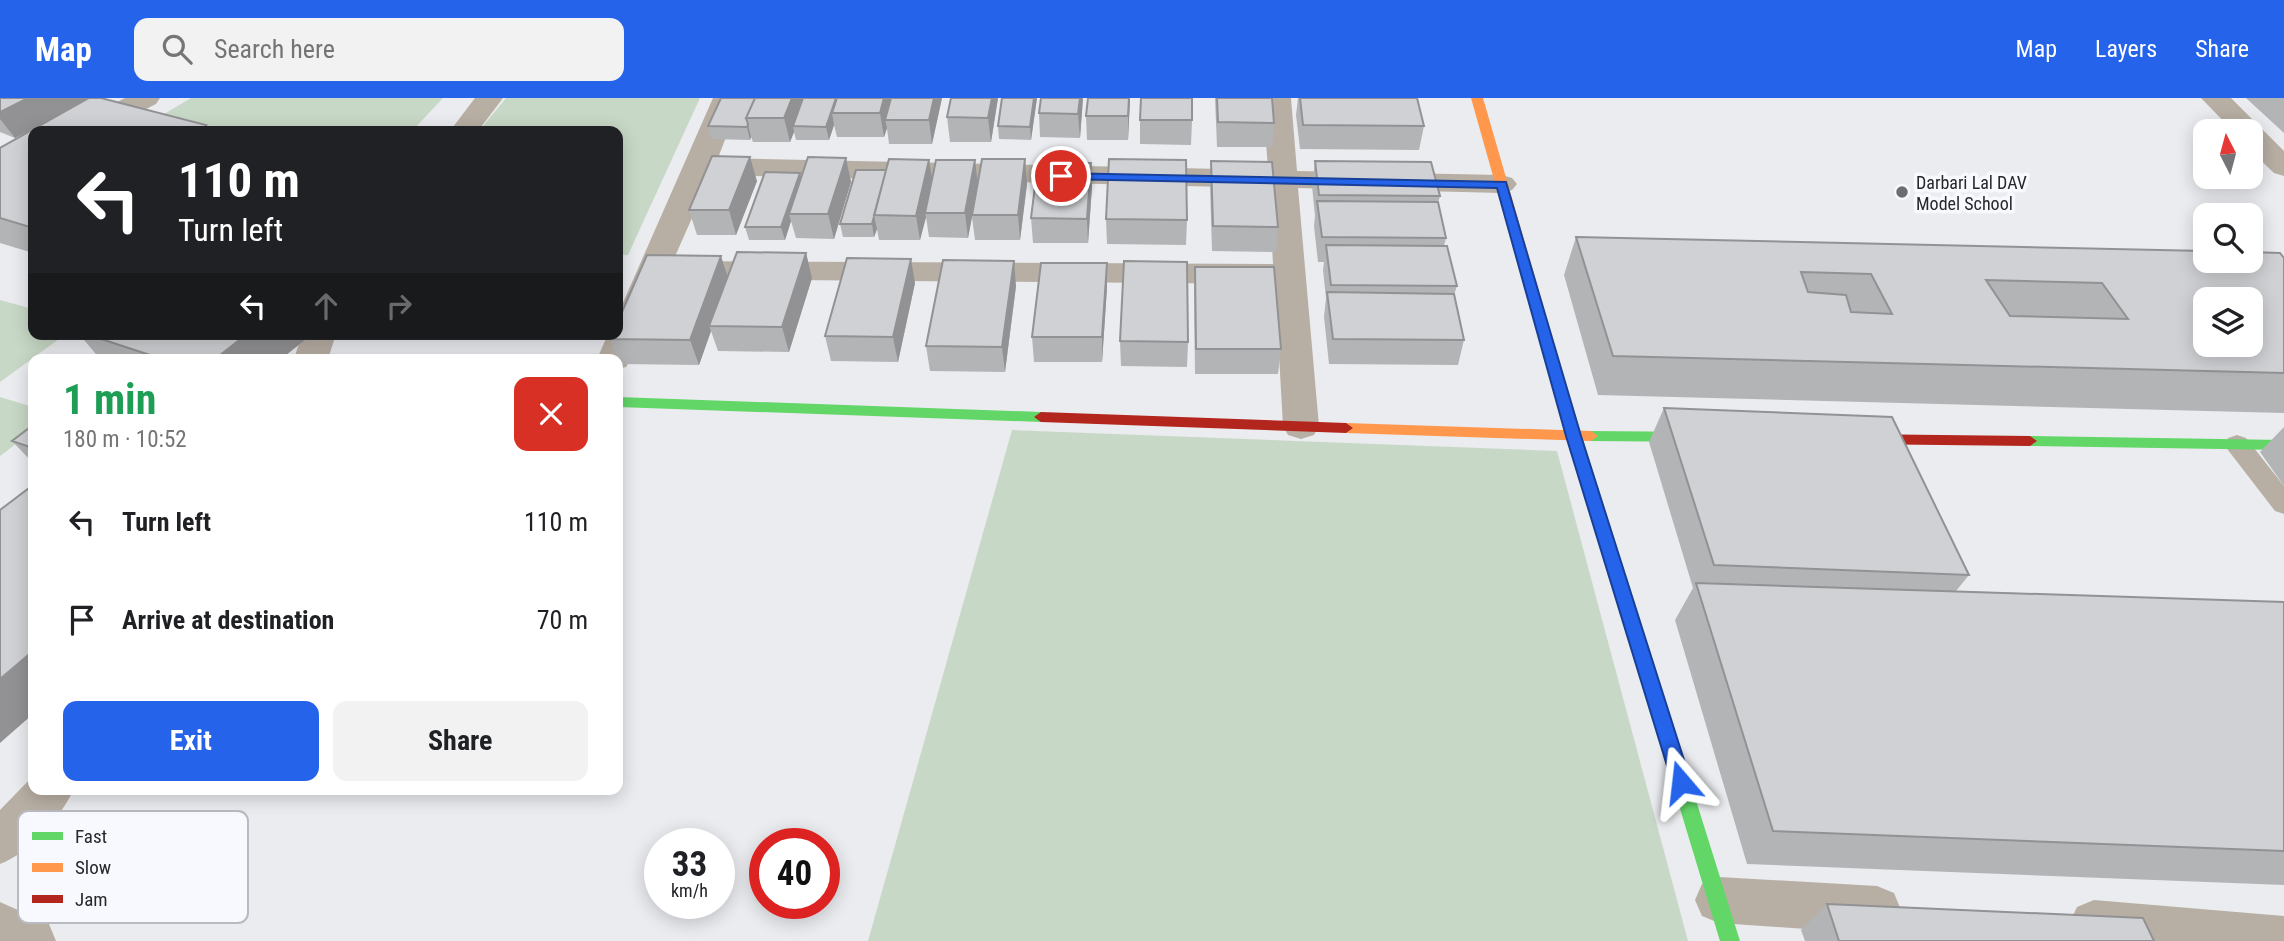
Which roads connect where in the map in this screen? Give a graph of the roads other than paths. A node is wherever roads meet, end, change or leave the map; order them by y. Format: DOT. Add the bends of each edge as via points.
graph roads {
  1 [pos="146,98"];
  2 [pos="489,98"];
  3 [pos="727,98"];
  4 [pos="1276,98"];
  5 [pos="1477,98"];
  6 [pos="2215,98"];
  7 [pos="2237,119"];
  8 [pos="92,126"];
  9 [pos="468,126"];
  10 [pos="2263,145"];
  11 [pos="700,166"];
  12 [pos="2284,167"];
  13 [pos="1284,181"];
  14 [pos="1502,184"];
  15 [pos="652,271"];
  16 [pos="1290,274"];
  17 [pos="623,338"];
  18 [pos="623,402"];
  19 [pos="1301,426"];
  20 [pos="1573,436"];
  21 [pos="1723,438"];
  22 [pos="1831,439"];
  23 [pos="2237,444"];
  24 [pos="2284,444"];
  25 [pos="2284,504"];
  26 [pos="45,795"];
  27 [pos="30,811"];
  28 [pos="18,823"];
  29 [pos="0,842"];
  30 [pos="1924,913"];
  31 [pos="1725,920"];
  32 [pos="2048,921"];
  33 [pos="0,926"];
  34 [pos="2173,935"];
  35 [pos="2284,940"];
  36 [pos="31,941"];
  1 -- 8 [label="street"];
  2 -- 9 [label="street"];
  3 -- 11 [label="street"];
  4 -- 13 [label="street"];
  5 -- 14 [label="street"];
  6 -- 7 [label="street"];
  10 -- 12 [label="street"];
  11 -- 13 [label="street"];
  11 -- 15 [label="street"];
  13 -- 14 [label="street"];
  13 -- 16 [label="street"];
  14 -- 20 [label="street"];
  15 -- 16 [label="street"];
  15 -- 17 [label="street"];
  16 -- 19 [label="street"];
  18 -- 19 [label="street"];
  19 -- 20 [label="street"];
  20 -- 21 [label="street"];
  20 -- 31 [label="street"];
  22 -- 23 [label="street" via="1878,451"];
  23 -- 24 [label="street"];
  23 -- 25 [label="lane"];
  26 -- 27 [label="street"];
  28 -- 29 [label="street"];
  30 -- 31 [label="street"];
  32 -- 34 [label="street"];
  33 -- 36 [label="street"];
  34 -- 35 [label="street"];
}
